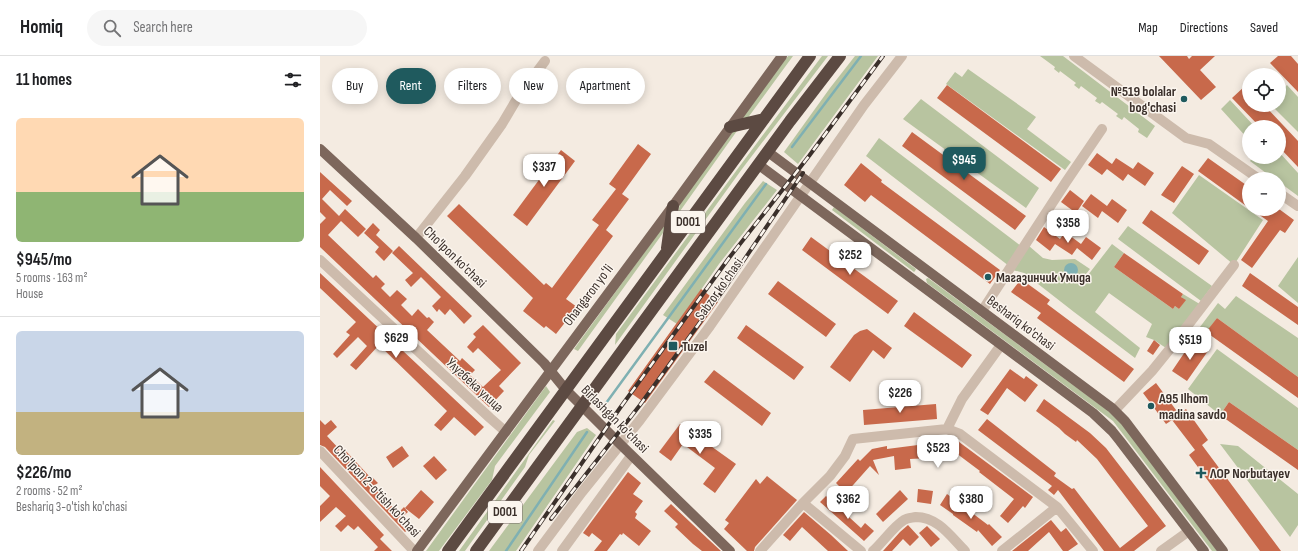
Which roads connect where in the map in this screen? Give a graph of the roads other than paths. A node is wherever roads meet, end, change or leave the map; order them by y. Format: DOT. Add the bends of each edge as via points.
graph roads {
  1 [pos="782,56"];
  2 [pos="810,56"];
  3 [pos="840,56"];
  4 [pos="902,56"];
  5 [pos="1074,56"];
  6 [pos="545,61"];
  7 [pos="764,119"];
  8 [pos="730,127"];
  9 [pos="1102,129"];
  10 [pos="320,149"];
  11 [pos="768,152"];
  12 [pos="759,165"];
  13 [pos="1249,172"];
  14 [pos="809,183"];
  15 [pos="801,196"];
  16 [pos="1286,197"];
  17 [pos="673,206"];
  18 [pos="1298,206"];
  19 [pos="416,238"];
  20 [pos="667,250"];
  21 [pos="320,260"];
  22 [pos="1234,265"];
  23 [pos="926,269"];
  24 [pos="917,282"];
  25 [pos="982,311"];
  26 [pos="1001,345"];
  27 [pos="551,371"];
  28 [pos="566,390"];
  29 [pos="582,407"];
  30 [pos="1115,410"];
  31 [pos="947,429"];
  32 [pos="506,432"];
  33 [pos="620,444"];
  34 [pos="320,451"];
  35 [pos="631,456"];
  36 [pos="803,503"];
  37 [pos="1057,507"];
  38 [pos="1189,531"];
  39 [pos="414,551"];
  40 [pos="418,551"];
  41 [pos="448,551"];
  42 [pos="476,551"];
  43 [pos="538,551"];
  44 [pos="562,551"];
  45 [pos="730,551"];
  46 [pos="760,551"];
  47 [pos="861,551"];
  48 [pos="873,551"];
  49 [pos="965,551"];
  50 [pos="1002,551"];
  51 [pos="1093,551"];
  52 [pos="1160,551"];
  53 [pos="1204,551"];
  54 [pos="1223,551"];
  1 -- 8 [label="main road, Ohangaron yoʻli"];
  2 -- 7 [label="highway, D001"];
  3 -- 11 [label="highway, D001"];
  4 -- 14 [label="street, Sabzor ko'chasi"];
  5 -- 13 [label="street" via="1186,138 1209,144"];
  6 -- 19 [label="street" via="465,176"];
  7 -- 8 [label="highway"];
  7 -- 20 [label="highway, D001"];
  8 -- 17 [label="main road, Ohangaron yoʻli"];
  9 -- 25 [label="street"];
  10 -- 19 [label="main road, Cho'lpon ko'chasi"];
  11 -- 12 [label="highway, D001"];
  11 -- 14 [label="main road, Beshariq ko'chasi"];
  12 -- 15 [label="main road, Beshariq ko'chasi"];
  12 -- 29 [label="highway, D001"];
  14 -- 15 [label="street, Sabzor ko'chasi"];
  14 -- 23 [label="main road, Beshariq ko'chasi"];
  15 -- 24 [label="main road, Beshariq ko'chasi"];
  15 -- 33 [label="street, Sabzor ko'chasi" via="710,326"];
  16 -- 18 [label="street"];
  17 -- 20 [label="highway"];
  17 -- 27 [label="main road, Ohangaron yoʻli"];
  19 -- 27 [label="main road, Cho'lpon ko'chasi"];
  20 -- 28 [label="highway, D001"];
  21 -- 32 [label="street, Улугбека улица"];
  22 -- 30 [label="street" via="1169,350"];
  23 -- 24 [label="main road"];
  23 -- 25 [label="main road, Beshariq ko'chasi"];
  24 -- 26 [label="main road, Beshariq ko'chasi"];
  25 -- 30 [label="main road, Beshariq ko'chasi"];
  26 -- 31 [label="street" via="962,400"];
  26 -- 38 [label="main road, Beshariq ko'chasi" via="1108,426"];
  27 -- 28 [label="main road, Cho'lpon ko'chasi"];
  27 -- 32 [label="main road, Ohangaron yoʻli"];
  28 -- 29 [label="main road, Birlashgan ko'chasi"];
  28 -- 41 [label="highway, D001"];
  29 -- 33 [label="main road, Birlashgan ko'chasi"];
  29 -- 42 [label="highway, D001"];
  30 -- 54 [label="main road, Beshariq ko'chasi"];
  31 -- 36 [label="street" via="853,439 845,456 830,476"];
  31 -- 37 [label="street" via="960,434"];
  32 -- 40 [label="main road, Ohangaron yoʻli"];
  33 -- 35 [label="main road, Birlashgan ko'chasi"];
  33 -- 43 [label="street, Sabzor ko'chasi"];
  34 -- 39 [label="street, Cho'lpon 2-o'tish ko'chasi"];
  35 -- 44 [label="street"];
  35 -- 45 [label="main road, Birlashgan ko'chasi"];
  36 -- 46 [label="street"];
  36 -- 47 [label="street"];
  37 -- 50 [label="street"];
  37 -- 51 [label="street"];
  38 -- 52 [label="street"];
  38 -- 53 [label="main road, Beshariq ko'chasi"];
  48 -- 49 [label="street" via="902,521 920,517 942,527"];
}
